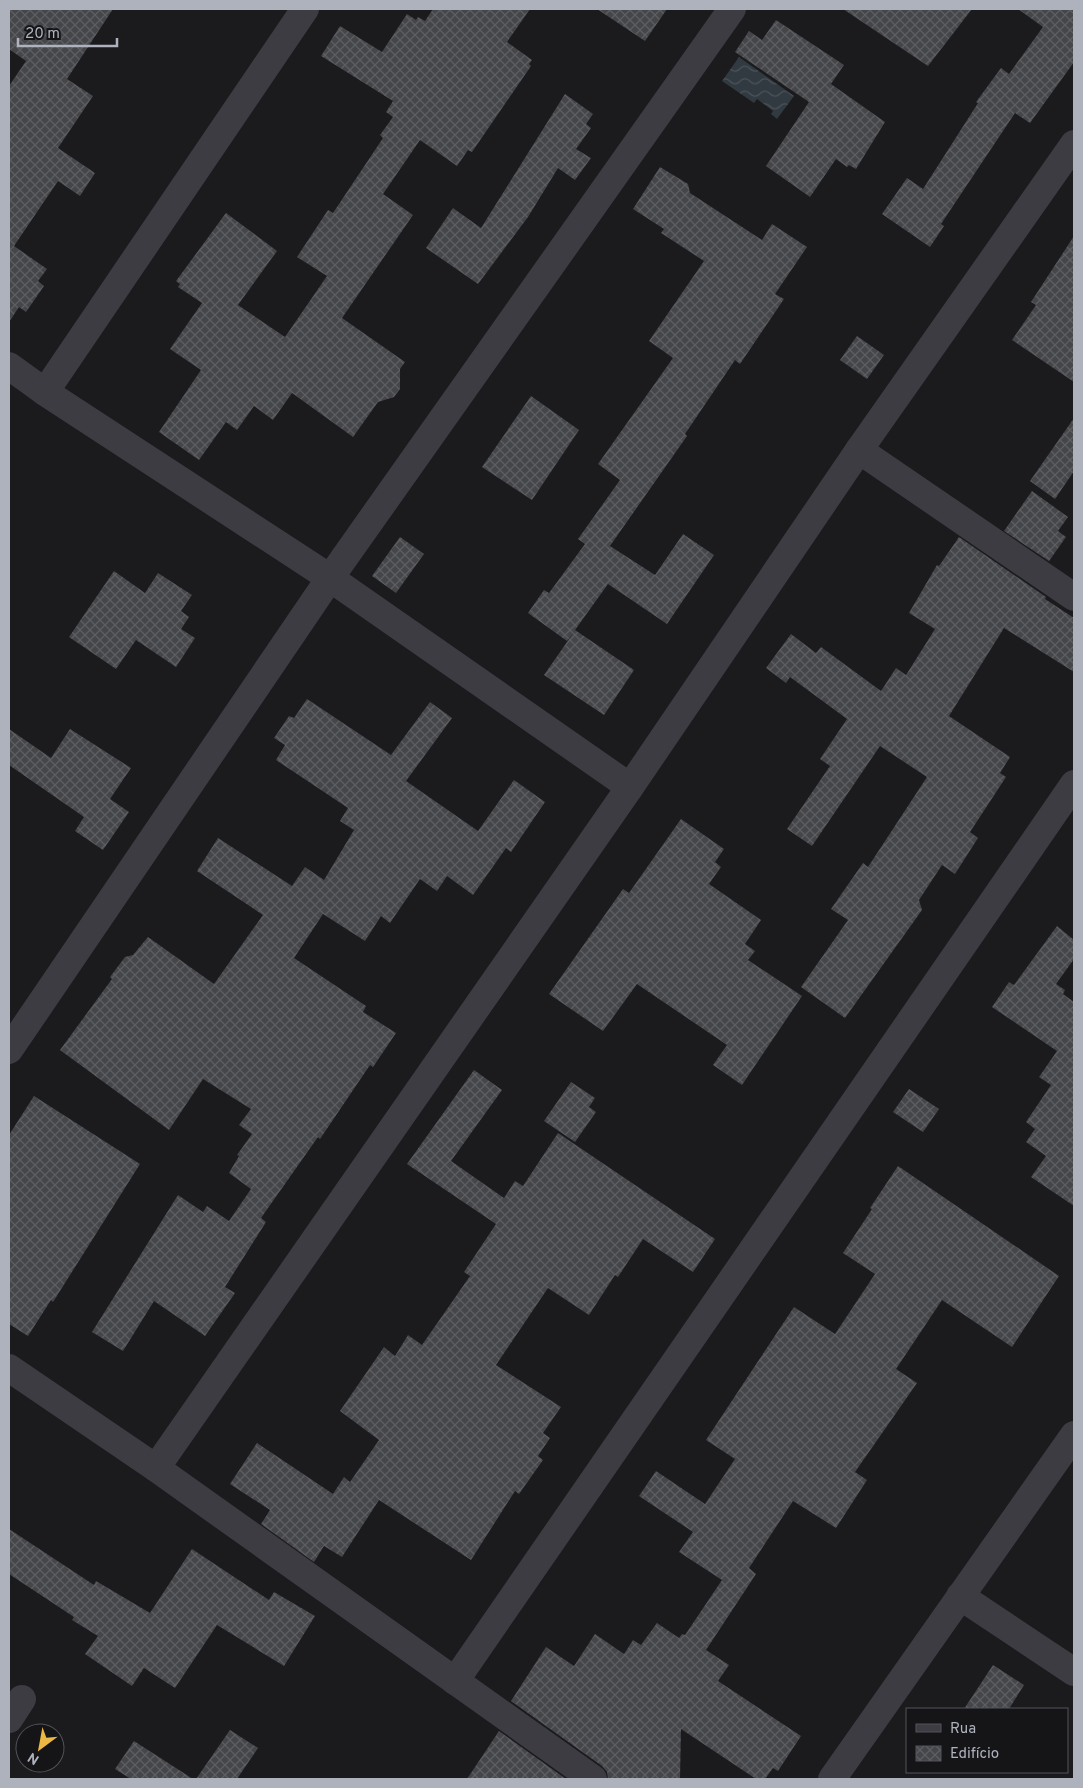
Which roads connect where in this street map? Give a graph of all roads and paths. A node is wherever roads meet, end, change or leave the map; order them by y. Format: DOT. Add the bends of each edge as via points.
graph roads {
  1 [pos="304,9"];
  2 [pos="732,9"];
  3 [pos="1074,144"];
  4 [pos="9,366"];
  5 [pos="45,392"];
  6 [pos="859,450"];
  7 [pos="330,578"];
  8 [pos="1074,597"];
  9 [pos="1074,784"];
  10 [pos="630,787"];
  11 [pos="9,1050"];
  12 [pos="9,1368"];
  13 [pos="1074,1435"];
  14 [pos="156,1468"];
  15 [pos="960,1596"];
  16 [pos="1074,1672"];
  17 [pos="455,1681"];
  18 [pos="593,1779"];
  19 [pos="832,1779"];
  1 -- 5 [label="street"];
  2 -- 7 [label="street"];
  3 -- 6 [label="street"];
  4 -- 5 [label="street"];
  5 -- 7 [label="street"];
  6 -- 8 [label="street"];
  6 -- 10 [label="street"];
  7 -- 10 [label="street"];
  7 -- 11 [label="street"];
  9 -- 17 [label="street"];
  10 -- 14 [label="street"];
  12 -- 14 [label="street"];
  13 -- 15 [label="street"];
  14 -- 17 [label="street"];
  15 -- 16 [label="street"];
  15 -- 19 [label="street"];
  17 -- 18 [label="street"];
}
